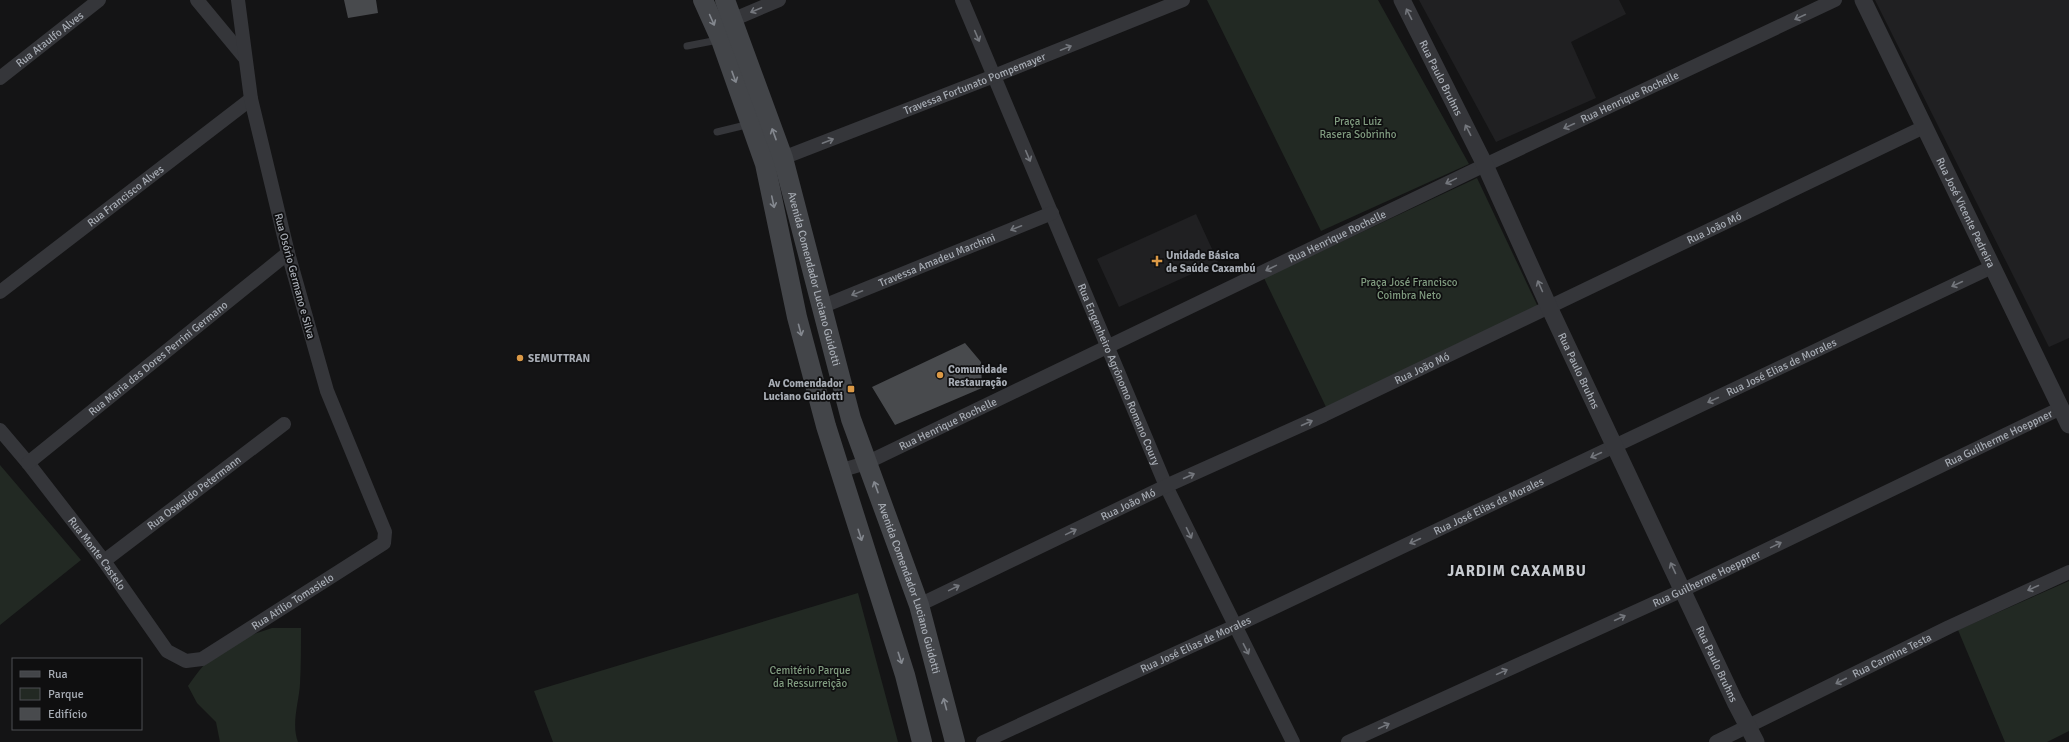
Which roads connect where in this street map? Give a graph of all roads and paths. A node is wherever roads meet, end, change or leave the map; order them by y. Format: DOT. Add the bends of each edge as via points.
graph roads {
  1 [pos="98,0"];
  2 [pos="197,0"];
  3 [pos="238,0"];
  4 [pos="703,0"];
  5 [pos="725,0"];
  6 [pos="779,0"];
  7 [pos="962,0"];
  8 [pos="1183,0"];
  9 [pos="1402,0"];
  10 [pos="1836,0"];
  11 [pos="1863,0"];
  12 [pos="732,20"];
  13 [pos="721,40"];
  14 [pos="687,46"];
  15 [pos="246,58"];
  16 [pos="994,76"];
  17 [pos="0,78"];
  18 [pos="251,99"];
  19 [pos="751,124"];
  20 [pos="1924,127"];
  21 [pos="717,132"];
  22 [pos="774,161"];
  23 [pos="1485,165"];
  24 [pos="1052,213"];
  25 [pos="288,253"];
  26 [pos="1992,267"];
  27 [pos="0,292"];
  28 [pos="821,307"];
  29 [pos="1550,307"];
  30 [pos="1107,346"];
  31 [pos="2061,408"];
  32 [pos="284,424"];
  33 [pos="2069,425"];
  34 [pos="0,430"];
  35 [pos="1615,446"];
  36 [pos="28,463"];
  37 [pos="866,463"];
  38 [pos="839,471"];
  39 [pos="1166,486"];
  40 [pos="384,543"];
  41 [pos="104,561"];
  42 [pos="2069,572"];
  43 [pos="1683,590"];
  44 [pos="919,605"];
  45 [pos="1235,626"];
  46 [pos="202,659"];
  47 [pos="1748,727"];
  48 [pos="922,742"];
  49 [pos="955,742"];
  50 [pos="983,742"];
  51 [pos="1293,742"];
  52 [pos="1348,742"];
  53 [pos="1716,742"];
  54 [pos="1756,742"];
  1 -- 17 [label="street, Rua Ataulfo Alves"];
  2 -- 15 [label="street"];
  3 -- 15 [label="street, Rua Osório Germano e Silva"];
  4 -- 13 [label="main road, Avenida Comendador Luciano Guidotti, one-way"];
  5 -- 12 [label="main road, Avenida Comendador Luciano Guidotti"];
  6 -- 12 [label="street, one-way"];
  7 -- 16 [label="street, Rua Engenheiro Agrônomo Romano Coury, one-way"];
  16 -- 8 [label="street, Travessa Fortunato Pompemayer, one-way"];
  23 -- 9 [label="street, Rua Paulo Bruhns, one-way"];
  10 -- 23 [label="street, Rua Henrique Rochelle, one-way"];
  11 -- 20 [label="street, Rua José Vicente Pedreira"];
  22 -- 12 [label="main road, Avenida Comendador Luciano Guidotti, one-way"];
  13 -- 14 [label="lane"];
  13 -- 19 [label="main road, Avenida Comendador Luciano Guidotti, one-way"];
  15 -- 18 [label="street, Rua Osório Germano e Silva"];
  22 -- 16 [label="street, Travessa Fortunato Pompemayer, one-way"];
  16 -- 24 [label="street, Rua Engenheiro Agrônomo Romano Coury, one-way"];
  18 -- 25 [label="street, Rua Osório Germano e Silva"];
  18 -- 27 [label="street, Rua Francisco Alves"];
  19 -- 21 [label="lane"];
  19 -- 22 [label="main road, Avenida Comendador Luciano Guidotti"];
  20 -- 26 [label="street, Rua José Vicente Pedreira"];
  20 -- 29 [label="street, Rua João Mó"];
  22 -- 28 [label="main road, Avenida Comendador Luciano Guidotti"];
  22 -- 38 [label="main road, Avenida Comendador Luciano Guidotti, one-way" via="797,317"];
  29 -- 23 [label="street, Rua Paulo Bruhns, one-way"];
  23 -- 30 [label="street, Rua Henrique Rochelle, one-way"];
  24 -- 28 [label="street, Travessa Amadeu Marchini, one-way"];
  24 -- 30 [label="street, Rua Engenheiro Agrônomo Romano Coury"];
  25 -- 36 [label="street, Rua Maria das Dores Perrini Germano"];
  25 -- 40 [label="street, Rua Osório Germano e Silva" via="327,392 384,532"];
  26 -- 31 [label="street, Rua José Vicente Pedreira"];
  26 -- 35 [label="street, Rua José Elias de Morales, one-way"];
  28 -- 37 [label="main road, Avenida Comendador Luciano Guidotti" via="851,420"];
  29 -- 35 [label="street, Rua Paulo Bruhns"];
  39 -- 29 [label="street, Rua João Mó, one-way" via="1324,416"];
  30 -- 37 [label="street, Rua Henrique Rochelle"];
  30 -- 39 [label="street, Rua Engenheiro Agrônomo Romano Coury"];
  31 -- 33 [label="street, Rua José Vicente Pedreira"];
  43 -- 31 [label="street, Rua Guilherme Hoeppner, one-way"];
  32 -- 41 [label="street, Rua Oswaldo Petermann"];
  34 -- 36 [label="street, Rua Monte Castelo"];
  43 -- 35 [label="street, Rua Paulo Bruhns, one-way"];
  35 -- 45 [label="street, Rua José Elias de Morales, one-way"];
  36 -- 41 [label="street, Rua Monte Castelo"];
  37 -- 38 [label="street, Rua Henrique Rochelle"];
  44 -- 37 [label="main road, Avenida Comendador Luciano Guidotti, one-way"];
  38 -- 48 [label="main road, Avenida Comendador Luciano Guidotti, one-way" via="905,675"];
  44 -- 39 [label="street, Rua João Mó, one-way"];
  39 -- 45 [label="street, Rua Engenheiro Agrônomo Romano Coury, one-way"];
  40 -- 46 [label="street, Rua Atílio Tomasielo"];
  41 -- 46 [label="street, Rua Monte Castelo" via="167,651 186,661"];
  42 -- 47 [label="street, Rua Carmine Testa, one-way" via="1949,627"];
  43 -- 47 [label="street, Rua Paulo Bruhns"];
  52 -- 43 [label="street, Rua Guilherme Hoeppner, one-way"];
  49 -- 44 [label="main road, Avenida Comendador Luciano Guidotti, one-way"];
  45 -- 50 [label="street, Rua José Elias de Morales"];
  45 -- 51 [label="street, Rua Engenheiro Agrônomo Romano Coury, one-way"];
  47 -- 53 [label="street, Rua Carmine Testa"];
  47 -- 54 [label="street, Rua Paulo Bruhns"];
}
